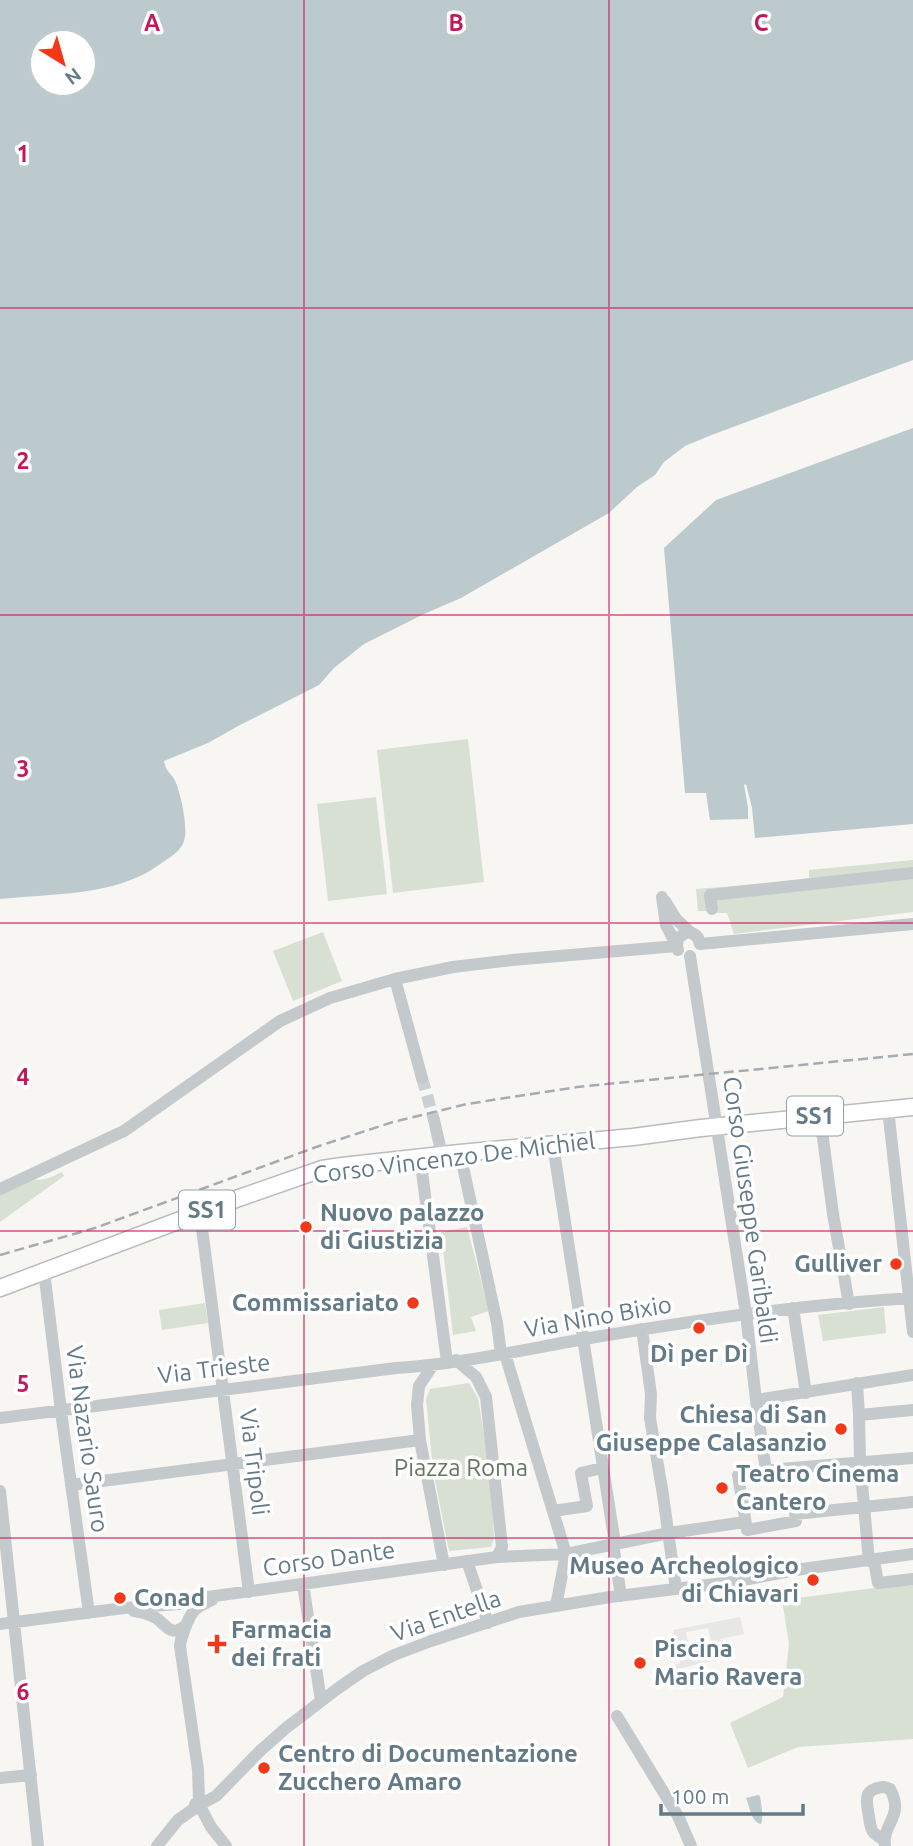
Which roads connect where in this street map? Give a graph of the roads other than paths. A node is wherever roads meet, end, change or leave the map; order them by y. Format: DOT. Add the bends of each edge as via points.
graph roads {
  1 [pos="913,873"];
  2 [pos="712,909"];
  3 [pos="913,924"];
  4 [pos="691,933"];
  5 [pos="701,944"];
  6 [pos="677,946"];
  7 [pos="690,956"];
  8 [pos="395,979"];
  9 [pos="422,1078"];
  10 [pos="913,1107"];
  11 [pos="888,1109"];
  12 [pos="820,1116"];
  13 [pos="433,1120"];
  14 [pos="718,1126"];
  15 [pos="553,1145"];
  16 [pos="460,1153"];
  17 [pos="442,1155"];
  18 [pos="420,1157"];
  19 [pos="0,1189"];
  20 [pos="200,1213"];
  21 [pos="44,1271"];
  22 [pos="0,1287"];
  23 [pos="911,1298"];
  24 [pos="849,1304"];
  25 [pos="793,1308"];
  26 [pos="746,1314"];
  27 [pos="642,1329"];
  28 [pos="913,1332"];
  29 [pos="584,1339"];
  30 [pos="503,1354"];
  31 [pos="451,1361"];
  32 [pos="433,1365"];
  33 [pos="913,1376"];
  34 [pos="857,1383"];
  35 [pos="223,1390"];
  36 [pos="806,1392"];
  37 [pos="755,1400"];
  38 [pos="61,1409"];
  39 [pos="913,1410"];
  40 [pos="859,1415"];
  41 [pos="0,1418"];
  42 [pos="420,1440"];
  43 [pos="913,1458"];
  44 [pos="860,1462"];
  45 [pos="233,1463"];
  46 [pos="602,1468"];
  47 [pos="766,1471"];
  48 [pos="71,1485"];
  49 [pos="0,1491"];
  50 [pos="913,1502"];
  51 [pos="864,1507"];
  52 [pos="553,1511"];
  53 [pos="745,1522"];
  54 [pos="669,1534"];
  55 [pos="614,1544"];
  56 [pos="566,1554"];
  57 [pos="913,1554"];
  58 [pos="497,1557"];
  59 [pos="872,1560"];
  60 [pos="467,1562"];
  61 [pos="444,1565"];
  62 [pos="913,1579"];
  63 [pos="303,1584"];
  64 [pos="676,1589"];
  65 [pos="249,1592"];
  66 [pos="220,1596"];
  67 [pos="621,1596"];
  68 [pos="175,1604"];
  69 [pos="556,1606"];
  70 [pos="124,1608"];
  71 [pos="89,1613"];
  72 [pos="187,1621"];
  73 [pos="15,1622"];
  74 [pos="488,1623"];
  75 [pos="0,1624"];
  76 [pos="168,1627"];
  77 [pos="180,1646"];
  78 [pos="321,1701"];
  79 [pos="617,1716"];
  80 [pos="31,1775"];
  81 [pos="0,1778"];
  82 [pos="200,1806"];
  83 [pos="38,1846"];
  84 [pos="157,1846"];
  85 [pos="226,1846"];
  86 [pos="691,1846"];
  1 -- 2 [label="street" via="710,895"];
  3 -- 5 [label="street"];
  4 -- 5 [label="street"];
  4 -- 6 [label="street" via="681,935"];
  4 -- 6 [label="street" via="662,897 666,925"];
  5 -- 7 [label="street"];
  6 -- 7 [label="street"];
  6 -- 8 [label="street" via="461,966"];
  7 -- 14 [label="street, Corso Giuseppe Garibaldi"];
  8 -- 9 [label="street"];
  8 -- 19 [label="street" via="330,998 280,1021 124,1131"];
  10 -- 11 [label="main road, SS1"];
  11 -- 12 [label="main road, SS1"];
  11 -- 23 [label="street"];
  12 -- 14 [label="main road, SS1"];
  12 -- 24 [label="street"];
  13 -- 17 [label="street"];
  14 -- 15 [label="main road, Corso Vincenzo De Michiel / SS1"];
  14 -- 26 [label="street, Corso Giuseppe Garibaldi"];
  15 -- 16 [label="main road, Corso Vincenzo De Michiel / SS1"];
  15 -- 29 [label="street"];
  16 -- 17 [label="main road, Corso Vincenzo De Michiel / SS1"];
  16 -- 30 [label="street"];
  17 -- 18 [label="main road, Corso Vincenzo De Michiel / SS1"];
  18 -- 20 [label="main road, Corso Vincenzo De Michiel / SS1" via="322,1170"];
  18 -- 31 [label="street"];
  20 -- 21 [label="main road, Corso Vincenzo De Michiel / SS1"];
  20 -- 35 [label="street, Via Tripoli"];
  21 -- 22 [label="main road, Corso Vincenzo De Michiel / SS1"];
  21 -- 38 [label="street, Via Nazario Sauro"];
  23 -- 24 [label="street, Via Nino Bixio"];
  23 -- 28 [label="street"];
  24 -- 25 [label="street, Via Nino Bixio"];
  25 -- 26 [label="street, Via Nino Bixio"];
  25 -- 36 [label="street"];
  26 -- 27 [label="street, Via Nino Bixio"];
  26 -- 37 [label="street, Corso Giuseppe Garibaldi"];
  27 -- 29 [label="street, Via Nino Bixio"];
  27 -- 54 [label="street" via="650,1418"];
  29 -- 30 [label="street, Via Nino Bixio"];
  29 -- 46 [label="street"];
  30 -- 31 [label="street, Via Nino Bixio"];
  30 -- 52 [label="street"];
  31 -- 32 [label="street"];
  31 -- 58 [label="street" via="476,1377 486,1397 502,1547"];
  32 -- 35 [label="street, Via Trieste"];
  32 -- 42 [label="street" via="419,1386"];
  33 -- 34 [label="street"];
  34 -- 36 [label="street"];
  34 -- 40 [label="street"];
  35 -- 38 [label="street, Via Trieste"];
  35 -- 45 [label="street, Via Tripoli"];
  36 -- 37 [label="street"];
  37 -- 47 [label="street, Corso Giuseppe Garibaldi"];
  38 -- 41 [label="street, Via Trieste"];
  38 -- 48 [label="street, Via Nazario Sauro"];
  39 -- 40 [label="street"];
  40 -- 44 [label="street"];
  42 -- 45 [label="street"];
  42 -- 61 [label="street"];
  43 -- 44 [label="street"];
  44 -- 47 [label="street"];
  44 -- 51 [label="street"];
  45 -- 48 [label="street"];
  45 -- 65 [label="street, Via Tripoli"];
  46 -- 52 [label="street" via="581,1472 587,1506"];
  46 -- 55 [label="street"];
  47 -- 53 [label="street" via="738,1475"];
  48 -- 71 [label="street, Via Nazario Sauro"];
  49 -- 73 [label="street"];
  50 -- 51 [label="street"];
  51 -- 53 [label="street" via="795,1514 796,1521 747,1530"];
  51 -- 59 [label="street"];
  52 -- 56 [label="street"];
  53 -- 54 [label="street"];
  54 -- 55 [label="street"];
  54 -- 64 [label="street"];
  55 -- 56 [label="street"];
  55 -- 67 [label="street"];
  56 -- 58 [label="street"];
  56 -- 69 [label="street"];
  57 -- 59 [label="street, Via Entella"];
  58 -- 60 [label="street"];
  59 -- 62 [label="street" via="878,1583"];
  59 -- 64 [label="street, Via Entella"];
  60 -- 61 [label="street"];
  60 -- 74 [label="street"];
  61 -- 63 [label="street, Corso Dante"];
  63 -- 65 [label="street, Corso Dante"];
  63 -- 78 [label="street"];
  64 -- 67 [label="street, Via Entella"];
  65 -- 66 [label="street, Corso Dante"];
  66 -- 68 [label="street, Corso Dante"];
  66 -- 72 [label="street, Corso Dante" via="193,1610"];
  67 -- 69 [label="street, Via Entella"];
  68 -- 70 [label="street, Corso Dante"];
  68 -- 72 [label="street" via="186,1608"];
  68 -- 76 [label="street" via="162,1612"];
  69 -- 74 [label="street, Via Entella"];
  70 -- 71 [label="street, Corso Dante"];
  70 -- 76 [label="street, Corso Dante" via="146,1613"];
  71 -- 73 [label="street, Corso Dante"];
  72 -- 76 [label="street" via="179,1630"];
  72 -- 77 [label="street"];
  73 -- 75 [label="street, Corso Dante"];
  73 -- 80 [label="street"];
  74 -- 78 [label="street, Via Entella" via="394,1655"];
  76 -- 77 [label="street"];
  77 -- 82 [label="street"];
  78 -- 82 [label="street, Via Entella"];
  79 -- 86 [label="street" via="678,1816"];
  80 -- 81 [label="street"];
  80 -- 83 [label="street"];
  82 -- 84 [label="street, Via Entella" via="178,1820"];
  82 -- 85 [label="street"];
}
